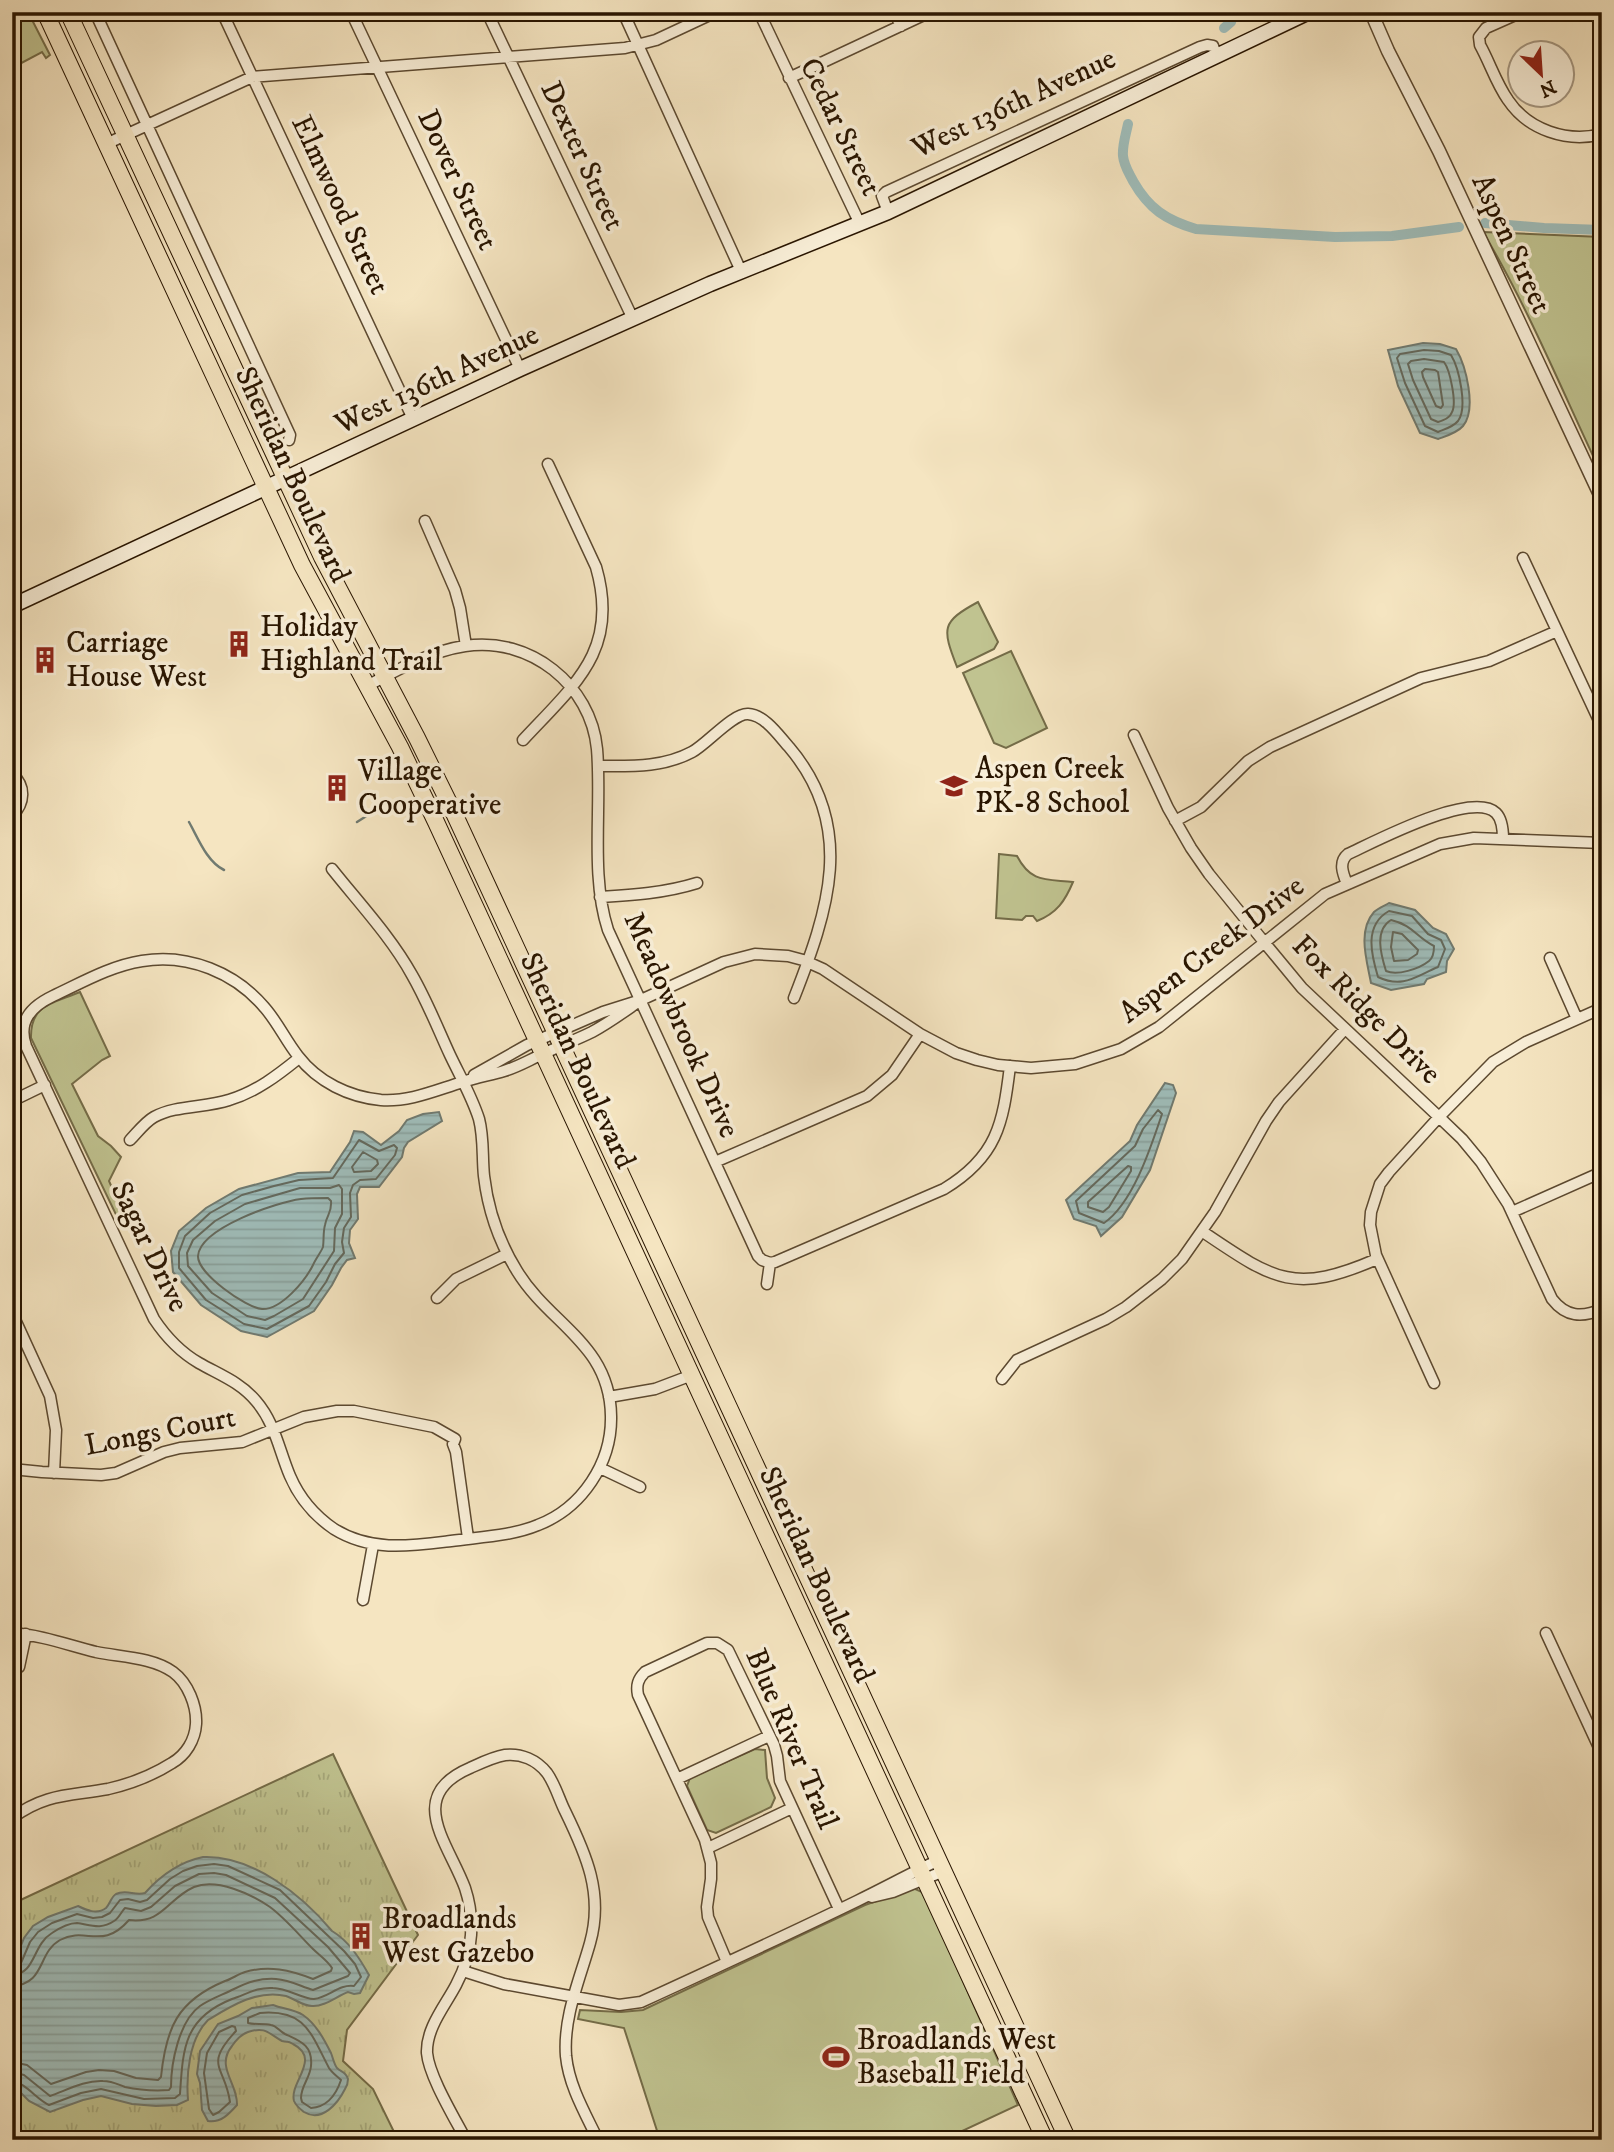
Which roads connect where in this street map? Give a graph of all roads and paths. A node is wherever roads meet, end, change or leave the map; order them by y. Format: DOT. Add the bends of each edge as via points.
graph roads {
  1 [pos="45,12"];
  2 [pos="68,12"];
  3 [pos="95,12"];
  4 [pos="222,12"];
  5 [pos="351,12"];
  6 [pos="487,12"];
  7 [pos="623,12"];
  8 [pos="716,12"];
  9 [pos="758,12"];
  10 [pos="894,12"];
  11 [pos="930,12"];
  12 [pos="1309,12"];
  13 [pos="1371,12"];
  14 [pos="1522,12"];
  15 [pos="901,26"];
  16 [pos="638,46"];
  17 [pos="508,58"];
  18 [pos="376,67"];
  19 [pos="252,77"];
  20 [pos="789,78"];
  21 [pos="148,125"];
  22 [pos="1602,134"];
  23 [pos="125,136"];
  24 [pos="106,145"];
  25 [pos="860,224"];
  26 [pos="741,271"];
  27 [pos="633,319"];
  28 [pos="520,369"];
  29 [pos="413,419"];
  30 [pos="289,440"];
  31 [pos="548,464"];
  32 [pos="286,478"];
  33 [pos="266,488"];
  34 [pos="1602,499"];
  35 [pos="425,521"];
  36 [pos="1523,558"];
  37 [pos="12,606"];
  38 [pos="1557,631"];
  39 [pos="466,646"];
  40 [pos="385,677"];
  41 [pos="367,686"];
  42 [pos="572,688"];
  43 [pos="1602,727"];
  44 [pos="1134,735"];
  45 [pos="523,740"];
  46 [pos="597,766"];
  47 [pos="12,774"];
  48 [pos="12,816"];
  49 [pos="1175,821"];
  50 [pos="1503,839"];
  51 [pos="1602,843"];
  52 [pos="332,869"];
  53 [pos="697,883"];
  54 [pos="1347,884"];
  55 [pos="600,897"];
  56 [pos="1264,942"];
  57 [pos="1549,958"];
  58 [pos="808,962"];
  59 [pos="794,998"];
  60 [pos="641,1000"];
  61 [pos="1602,1008"];
  62 [pos="12,1017"];
  63 [pos="1577,1019"];
  64 [pos="25,1021"];
  65 [pos="1345,1029"];
  66 [pos="920,1034"];
  67 [pos="558,1039"];
  68 [pos="540,1047"];
  69 [pos="299,1058"];
  70 [pos="1010,1066"];
  71 [pos="463,1082"];
  72 [pos="45,1086"];
  73 [pos="12,1101"];
  74 [pos="1439,1117"];
  75 [pos="130,1140"];
  76 [pos="715,1161"];
  77 [pos="1602,1172"];
  78 [pos="1512,1212"];
  79 [pos="1203,1232"];
  80 [pos="507,1254"];
  81 [pos="1377,1259"];
  82 [pos="770,1263"];
  83 [pos="767,1283"];
  84 [pos="437,1298"];
  85 [pos="1602,1309"];
  86 [pos="12,1313"];
  87 [pos="1569,1313"];
  88 [pos="1564,1326"];
  89 [pos="692,1376"];
  90 [pos="1002,1379"];
  91 [pos="1434,1382"];
  92 [pos="609,1397"];
  93 [pos="274,1429"];
  94 [pos="600,1468"];
  95 [pos="12,1469"];
  96 [pos="54,1473"];
  97 [pos="640,1487"];
  98 [pos="468,1538"];
  99 [pos="373,1545"];
  100 [pos="363,1600"];
  101 [pos="12,1633"];
  102 [pos="1546,1633"];
  103 [pos="26,1634"];
  104 [pos="19,1667"];
  105 [pos="769,1736"];
  106 [pos="1602,1754"];
  107 [pos="677,1779"];
  108 [pos="792,1808"];
  109 [pos="12,1818"];
  110 [pos="708,1848"];
  111 [pos="941,1866"];
  112 [pos="923,1874"];
  113 [pos="839,1909"];
  114 [pos="727,1962"];
  115 [pos="463,1971"];
  116 [pos="574,1997"];
  117 [pos="466,2140"];
  118 [pos="598,2140"];
  119 [pos="1045,2140"];
  120 [pos="1068,2140"];
  1 -- 24 [label="main road, Sheridan Boulevard"];
  2 -- 23 [label="main road, Sheridan Boulevard"];
  3 -- 21 [label="street, Sheridan Boulevard"];
  4 -- 19 [label="street, Elmwood Street"];
  5 -- 18 [label="street, Dover Street"];
  6 -- 17 [label="street, Dexter Street"];
  7 -- 16 [label="street"];
  8 -- 16 [label="street"];
  9 -- 20 [label="street, Cedar Street"];
  10 -- 15 [label="street"];
  11 -- 15 [label="street"];
  12 -- 25 [label="main road, West 136th Avenue"];
  13 -- 34 [label="street, Aspen Street"];
  14 -- 22 [label="street" via="1486,28 1479,37 1504,94 1538,127 1561,135"];
  15 -- 20 [label="street"];
  16 -- 17 [label="street"];
  16 -- 26 [label="street"];
  17 -- 18 [label="street"];
  17 -- 27 [label="street, Dexter Street"];
  18 -- 19 [label="street"];
  18 -- 28 [label="street, Dover Street"];
  19 -- 21 [label="street"];
  19 -- 29 [label="street, Elmwood Street"];
  20 -- 25 [label="street, Cedar Street"];
  21 -- 23 [label="street"];
  21 -- 30 [label="street, Sheridan Boulevard"];
  23 -- 24 [label="street"];
  23 -- 32 [label="main road, Sheridan Boulevard"];
  24 -- 33 [label="main road, Sheridan Boulevard"];
  25 -- 26 [label="main road, West 136th Avenue"];
  26 -- 27 [label="main road, West 136th Avenue"];
  27 -- 28 [label="main road, West 136th Avenue"];
  28 -- 29 [label="main road, West 136th Avenue"];
  29 -- 32 [label="main road, West 136th Avenue"];
  31 -- 42 [label="street" via="596,567 603,600 595,651"];
  32 -- 33 [label="main road, West 136th Avenue"];
  32 -- 40 [label="main road, Sheridan Boulevard"];
  33 -- 37 [label="main road, West 136th Avenue"];
  33 -- 41 [label="main road, Sheridan Boulevard"];
  35 -- 39 [label="street" via="455,590"];
  36 -- 38 [label="street"];
  38 -- 43 [label="street"];
  38 -- 49 [label="street" via="1489,661 1421,678 1270,747 1248,761 1200,807"];
  39 -- 40 [label="street, Meadowbrook Drive"];
  39 -- 42 [label="street, Meadowbrook Drive" via="501,646 529,655 557,672"];
  40 -- 41 [label="street, Meadowbrook Drive"];
  40 -- 67 [label="main road, Sheridan Boulevard" via="453,811"];
  41 -- 68 [label="main road, Sheridan Boulevard"];
  42 -- 45 [label="street"];
  42 -- 46 [label="street, Meadowbrook Drive" via="589,716"];
  44 -- 49 [label="street, Fox Ridge Drive"];
  46 -- 55 [label="street, Meadowbrook Drive"];
  46 -- 58 [label="street" via="662,763 692,752 740,715 762,719 773,729 804,766 829,825 828,888"];
  47 -- 48 [label="street" via="23,793"];
  49 -- 56 [label="street, Fox Ridge Drive"];
  50 -- 51 [label="street, Aspen Creek Drive"];
  50 -- 54 [label="street, Aspen Creek Drive" via="1440,844"];
  50 -- 54 [label="street, Aspen Creek Drive" via="1499,818 1491,810 1440,813 1348,853 1342,863"];
  52 -- 71 [label="street, Sagar Drive" via="412,974"];
  53 -- 55 [label="street" via="642,895"];
  54 -- 56 [label="street, Aspen Creek Drive" via="1317,899"];
  55 -- 60 [label="street, Meadowbrook Drive" via="608,930"];
  56 -- 65 [label="street, Fox Ridge Drive" via="1302,988"];
  56 -- 70 [label="street, Aspen Creek Drive" via="1159,1027 1121,1049 1075,1064"];
  57 -- 63 [label="street"];
  58 -- 59 [label="street"];
  58 -- 60 [label="street, Aspen Creek Drive" via="772,954 740,957"];
  58 -- 66 [label="street, Aspen Creek Drive"];
  60 -- 67 [label="street, Aspen Creek Drive" via="603,1012"];
  60 -- 76 [label="street, Meadowbrook Drive"];
  61 -- 63 [label="street"];
  62 -- 64 [label="street"];
  63 -- 74 [label="street" via="1493,1062"];
  64 -- 69 [label="street, Aspen Creek Drive" via="42,1001 113,969 154,960 186,961 223,974 247,989 267,1009"];
  64 -- 72 [label="street" via="24,1039"];
  65 -- 74 [label="street, Fox Ridge Drive"];
  65 -- 79 [label="street" via="1279,1102"];
  66 -- 70 [label="street, Aspen Creek Drive" via="956,1053"];
  66 -- 76 [label="street" via="892,1075 867,1096"];
  67 -- 68 [label="street, Aspen Creek Drive"];
  67 -- 111 [label="main road, Sheridan Boulevard"];
  68 -- 71 [label="street, Aspen Creek Drive" via="495,1062"];
  68 -- 89 [label="main road, Sheridan Boulevard"];
  69 -- 71 [label="street, Aspen Creek Drive" via="330,1084 371,1099 404,1100"];
  69 -- 75 [label="street" via="251,1092 152,1118"];
  70 -- 82 [label="street" via="1005,1108 994,1140 958,1181"];
  71 -- 80 [label="street, Sagar Drive" via="480,1122 487,1194"];
  72 -- 73 [label="street"];
  72 -- 93 [label="street, Sagar Drive" via="159,1326 186,1355 243,1388"];
  74 -- 78 [label="street, Fox Ridge Drive" via="1481,1162"];
  74 -- 81 [label="street" via="1380,1184 1370,1225"];
  76 -- 82 [label="street, Meadowbrook Drive" via="758,1256"];
  77 -- 78 [label="street"];
  78 -- 87 [label="street, Fox Ridge Drive" via="1552,1299"];
  79 -- 81 [label="street" via="1251,1265 1295,1279 1326,1278"];
  79 -- 90 [label="street" via="1145,1294 1105,1319 1017,1360"];
  80 -- 84 [label="street" via="456,1279"];
  80 -- 92 [label="street, Sagar Drive" via="533,1294 591,1353"];
  81 -- 91 [label="street"];
  82 -- 83 [label="street"];
  85 -- 87 [label="street" via="1587,1315"];
  86 -- 96 [label="street" via="50,1396 56,1430"];
  87 -- 88 [label="street"];
  89 -- 92 [label="street" via="655,1389"];
  89 -- 112 [label="main road, Sheridan Boulevard"];
  92 -- 94 [label="street, Sagar Drive" via="610,1431"];
  93 -- 96 [label="street, Longs Court" via="242,1442 172,1450 116,1473"];
  93 -- 98 [label="street, Longs Court" via="304,1417 354,1411 442,1431 455,1439"];
  93 -- 99 [label="street, Sagar Drive" via="290,1475 307,1505 337,1530"];
  94 -- 97 [label="street"];
  94 -- 98 [label="street, Sagar Drive" via="577,1500 553,1518 519,1531"];
  95 -- 96 [label="street, Longs Court"];
  98 -- 99 [label="street, Sagar Drive" via="405,1547"];
  99 -- 100 [label="street"];
  101 -- 103 [label="street"];
  102 -- 106 [label="street"];
  103 -- 104 [label="street"];
  103 -- 109 [label="street" via="163,1666 187,1689 196,1727 188,1748 173,1763 124,1784 52,1797"];
  105 -- 107 [label="street"];
  105 -- 107 [label="street, Blue River Trail" via="728,1650 713,1639 645,1672 632,1688"];
  105 -- 108 [label="street, Blue River Trail" via="780,1782"];
  107 -- 110 [label="street, Blue River Trail"];
  108 -- 110 [label="street"];
  108 -- 113 [label="street, Blue River Trail"];
  110 -- 114 [label="street, Blue River Trail" via="708,1917"];
  111 -- 112 [label="street"];
  111 -- 120 [label="main road, Sheridan Boulevard"];
  112 -- 113 [label="street"];
  112 -- 119 [label="main road, Sheridan Boulevard"];
  113 -- 114 [label="street"];
  114 -- 116 [label="street" via="631,2005"];
  115 -- 116 [label="street"];
  115 -- 116 [label="street" via="471,1918 464,1886 437,1827 433,1793 457,1774 517,1749 548,1775 590,1866 595,1922"];
  115 -- 117 [label="street" via="431,2030 427,2051 432,2072"];
  116 -- 118 [label="street" via="567,2036 568,2071"];
}
